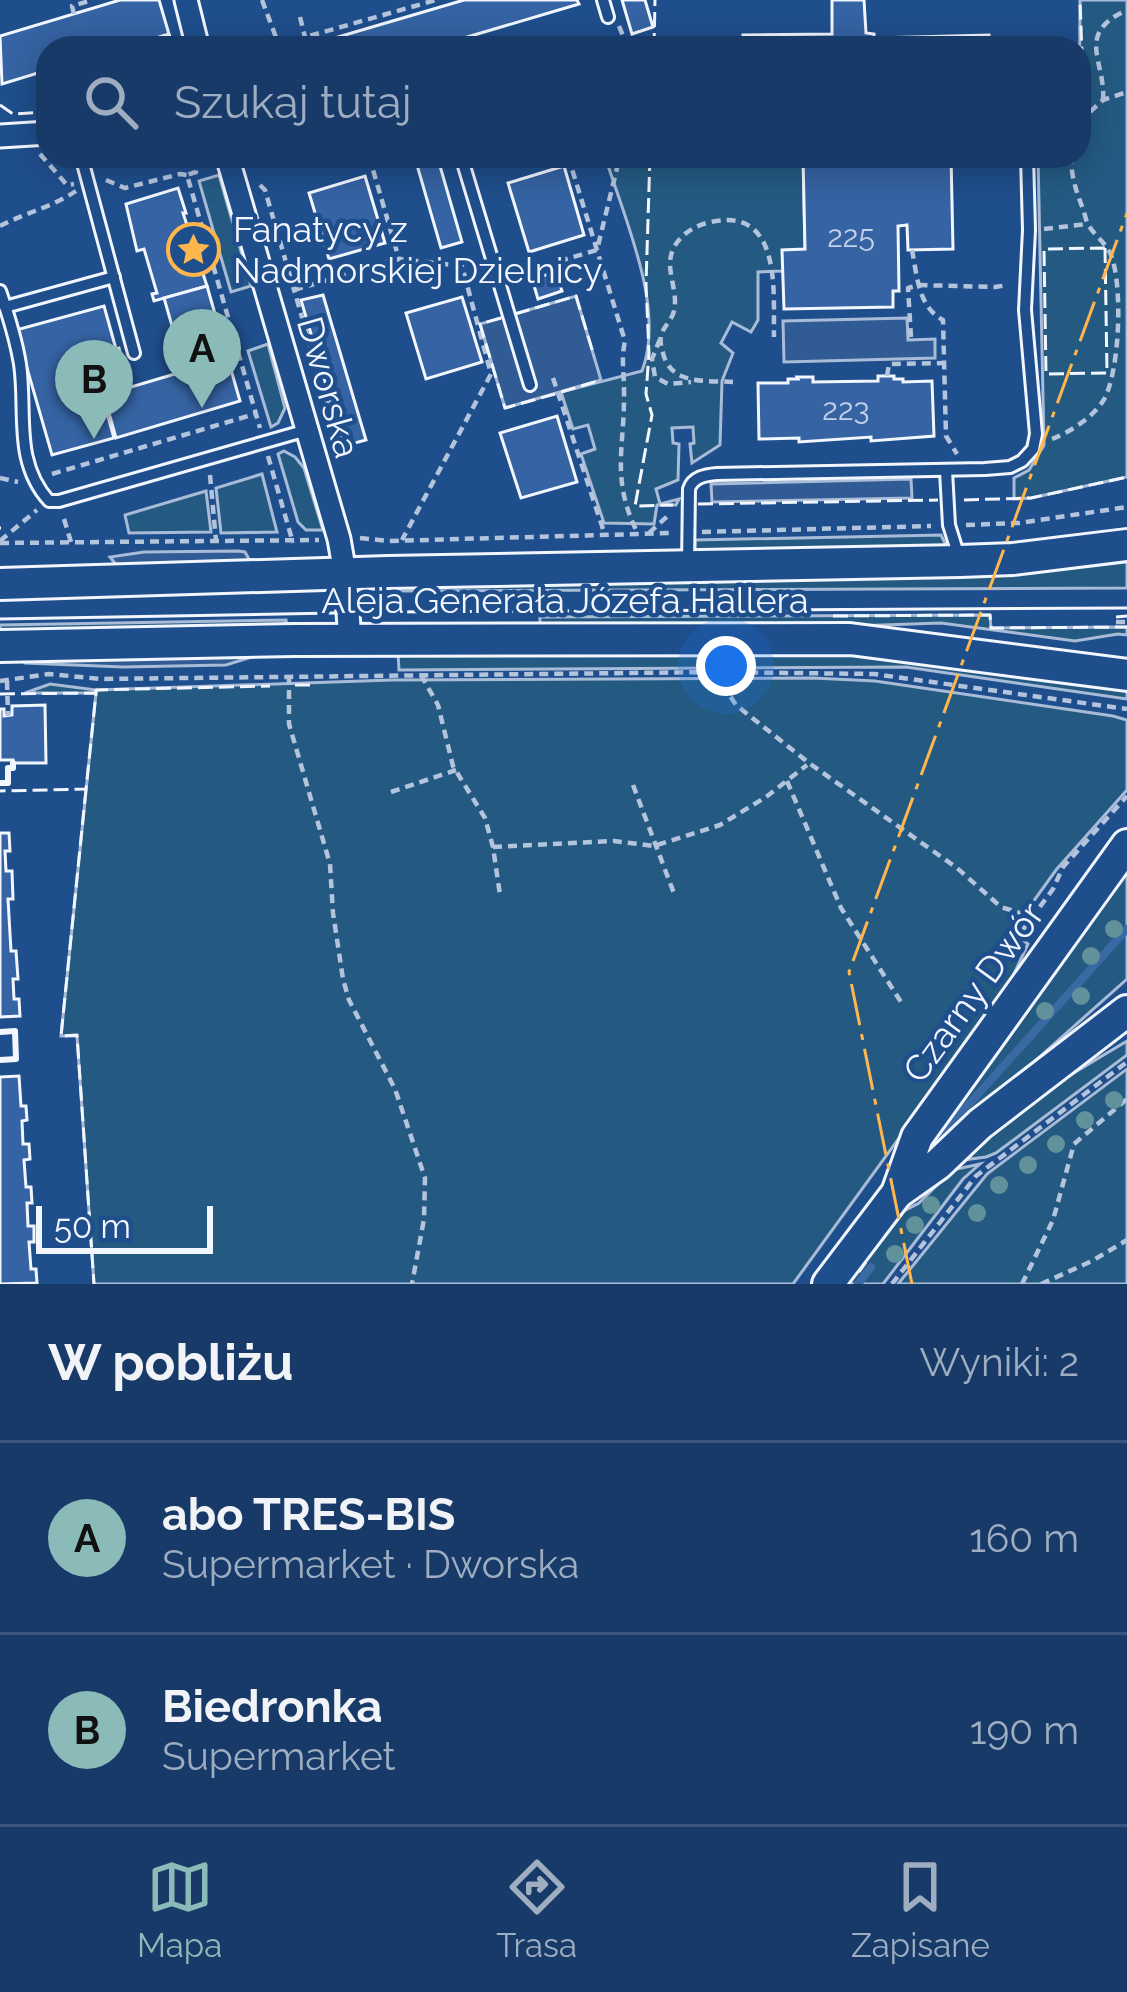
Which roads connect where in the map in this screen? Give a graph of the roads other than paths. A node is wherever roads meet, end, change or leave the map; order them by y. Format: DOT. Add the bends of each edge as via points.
graph roads {
  1 [pos="186,0"];
  2 [pos="603,0"];
  3 [pos="608,17"];
  4 [pos="195,36"];
  5 [pos="36,134"];
  6 [pos="0,136"];
  7 [pos="84,168"];
  8 [pos="230,168"];
  9 [pos="464,168"];
  10 [pos="1027,168"];
  11 [pos="114,277"];
  12 [pos="0,290"];
  13 [pos="5,307"];
  14 [pos="134,353"];
  15 [pos="530,385"];
  16 [pos="307,430"];
  17 [pos="953,471"];
  18 [pos="1127,545"];
  19 [pos="960,561"];
  20 [pos="688,567"];
  21 [pos="345,573"];
  22 [pos="0,584"];
  23 [pos="350,640"];
  24 [pos="0,646"];
  25 [pos="1127,675"];
  26 [pos="1127,845"];
  27 [pos="1127,1011"];
  28 [pos="896,1193"];
  29 [pos="828,1284"];
  1 -- 4 [label="street"];
  2 -- 3 [label="lane"];
  5 -- 6 [label="street"];
  7 -- 11 [label="lane"];
  8 -- 16 [label="street, Dworska"];
  9 -- 15 [label="lane"];
  10 -- 17 [label="lane" via="1035,443 1010,467"];
  11 -- 13 [label="lane"];
  11 -- 14 [label="lane"];
  12 -- 13 [label="lane"];
  13 -- 16 [label="lane" via="20,367 22,436 36,486 54,501"];
  16 -- 21 [label="street, Dworska"];
  17 -- 19 [label="lane" via="950,526"];
  17 -- 20 [label="lane" via="701,476 688,494"];
  18 -- 19 [label="street, Aleja Generała Józefa Hallera"];
  19 -- 20 [label="street, Aleja Generała Józefa Hallera"];
  20 -- 21 [label="street, Aleja Generała Józefa Hallera"];
  21 -- 22 [label="street, Aleja Generała Józefa Hallera"];
  21 -- 23 [label="street, Dworska"];
  23 -- 24 [label="street, Aleja Generała Józefa Hallera"];
  23 -- 25 [label="street, Aleja Generała Józefa Hallera" via="850,639"];
  26 -- 28 [label="street, Czarny Dwór" via="917,1137"];
  27 -- 28 [label="street, Czarny Dwór"];
  28 -- 29 [label="street, Czarny Dwór"];
}
